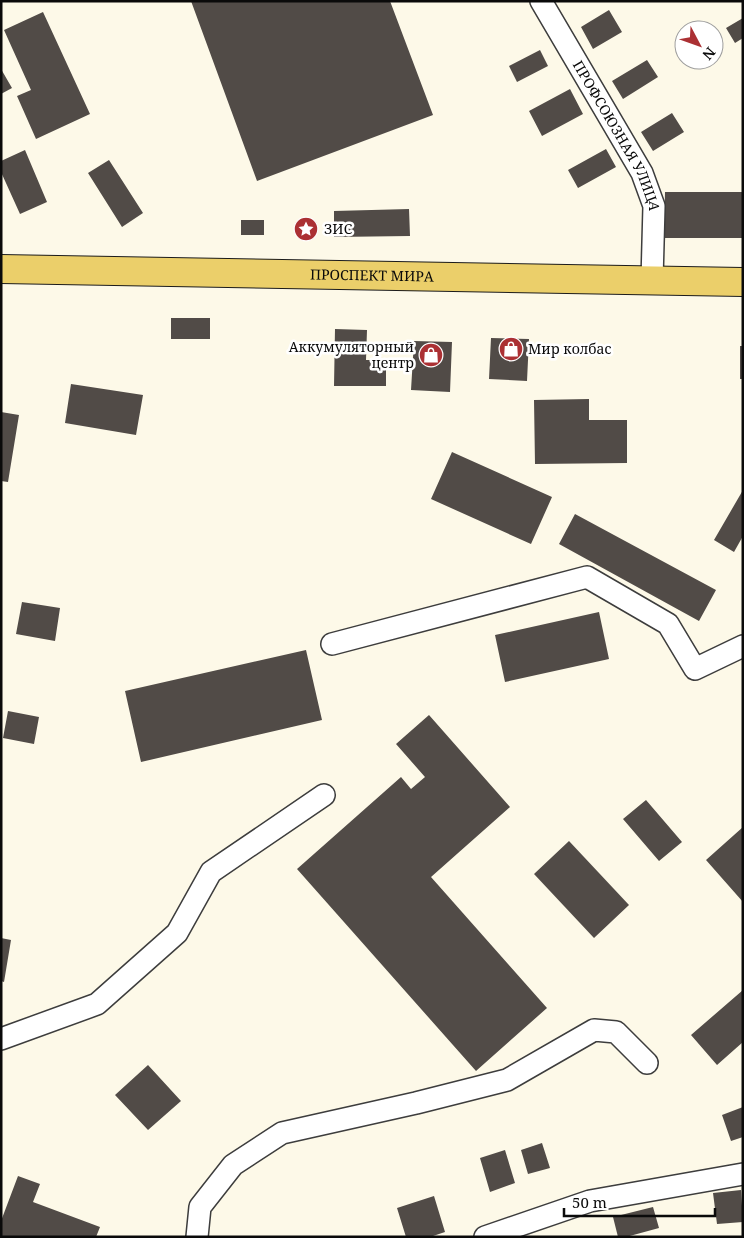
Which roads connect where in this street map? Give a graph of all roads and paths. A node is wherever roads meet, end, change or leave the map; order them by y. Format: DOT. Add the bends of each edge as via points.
graph roads {
  1 [pos="541,1"];
  2 [pos="1,269"];
  3 [pos="652,280"];
  4 [pos="743,282"];
  5 [pos="332,644"];
  6 [pos="743,646"];
  7 [pos="324,795"];
  8 [pos="1,1039"];
  9 [pos="647,1063"];
  10 [pos="743,1174"];
  11 [pos="197,1237"];
  12 [pos="485,1237"];
  1 -- 3 [label="street, ПРОФСОЮЗНАЯ УЛИЦА" via="642,173 654,206"];
  2 -- 3 [label="main road, ПРОСПЕКТ МИРА"];
  3 -- 4 [label="main road, ПРОСПЕКТ МИРА"];
  5 -- 6 [label="street" via="587,577 668,624 695,669"];
  7 -- 8 [label="street" via="211,872 177,933 97,1004"];
  9 -- 11 [label="street" via="616,1032 594,1030 507,1080 282,1133 233,1165 200,1207"];
  10 -- 12 [label="street" via="590,1201"];
}
